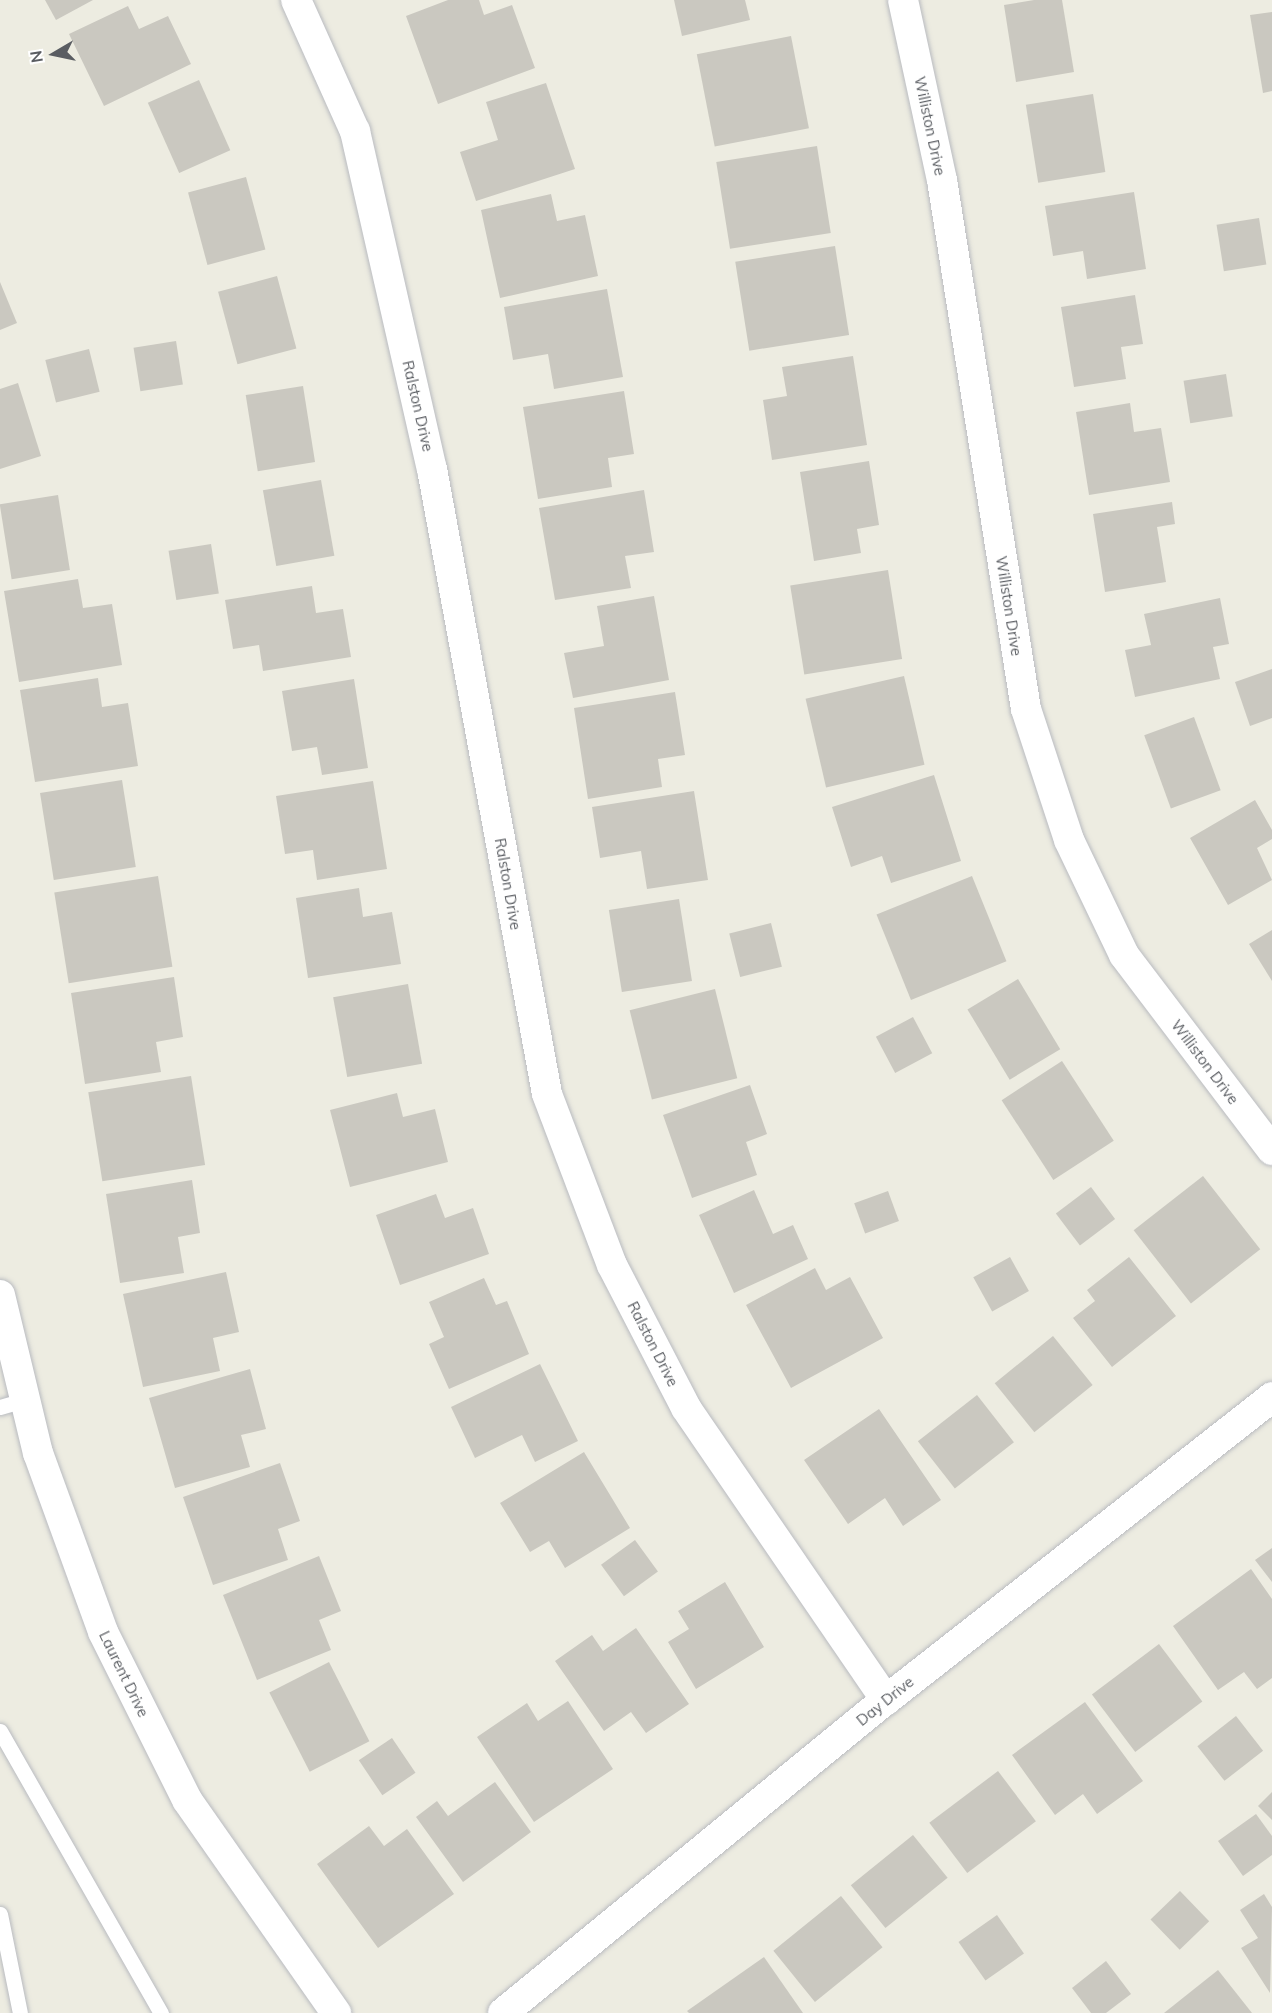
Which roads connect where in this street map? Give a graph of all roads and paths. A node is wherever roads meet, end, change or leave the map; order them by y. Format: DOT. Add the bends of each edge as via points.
graph roads {
  1 [pos="296,0"];
  2 [pos="903,0"];
  3 [pos="1272,1150"];
  4 [pos="0,1294"];
  5 [pos="1272,1396"];
  6 [pos="13,1404"];
  7 [pos="886,1700"];
  8 [pos="0,1731"];
  9 [pos="0,1914"];
  10 [pos="20,2013"];
  11 [pos="161,2013"];
  12 [pos="336,2013"];
  13 [pos="503,2013"];
  1 -- 7 [label="street, Ralston Drive" via="355,131 432,469 546,1094 612,1265 686,1408"];
  2 -- 3 [label="street, Williston Drive" via="942,180 1026,709 1069,840 1124,955"];
  4 -- 6 [label="street, Laurent Drive"];
  5 -- 7 [label="street, Day Drive"];
  6 -- 12 [label="street, Laurent Drive" via="38,1453 103,1632 187,1800"];
  7 -- 13 [label="street, Day Drive"];
  8 -- 11 [label="lane"];
  9 -- 10 [label="lane"];
}
